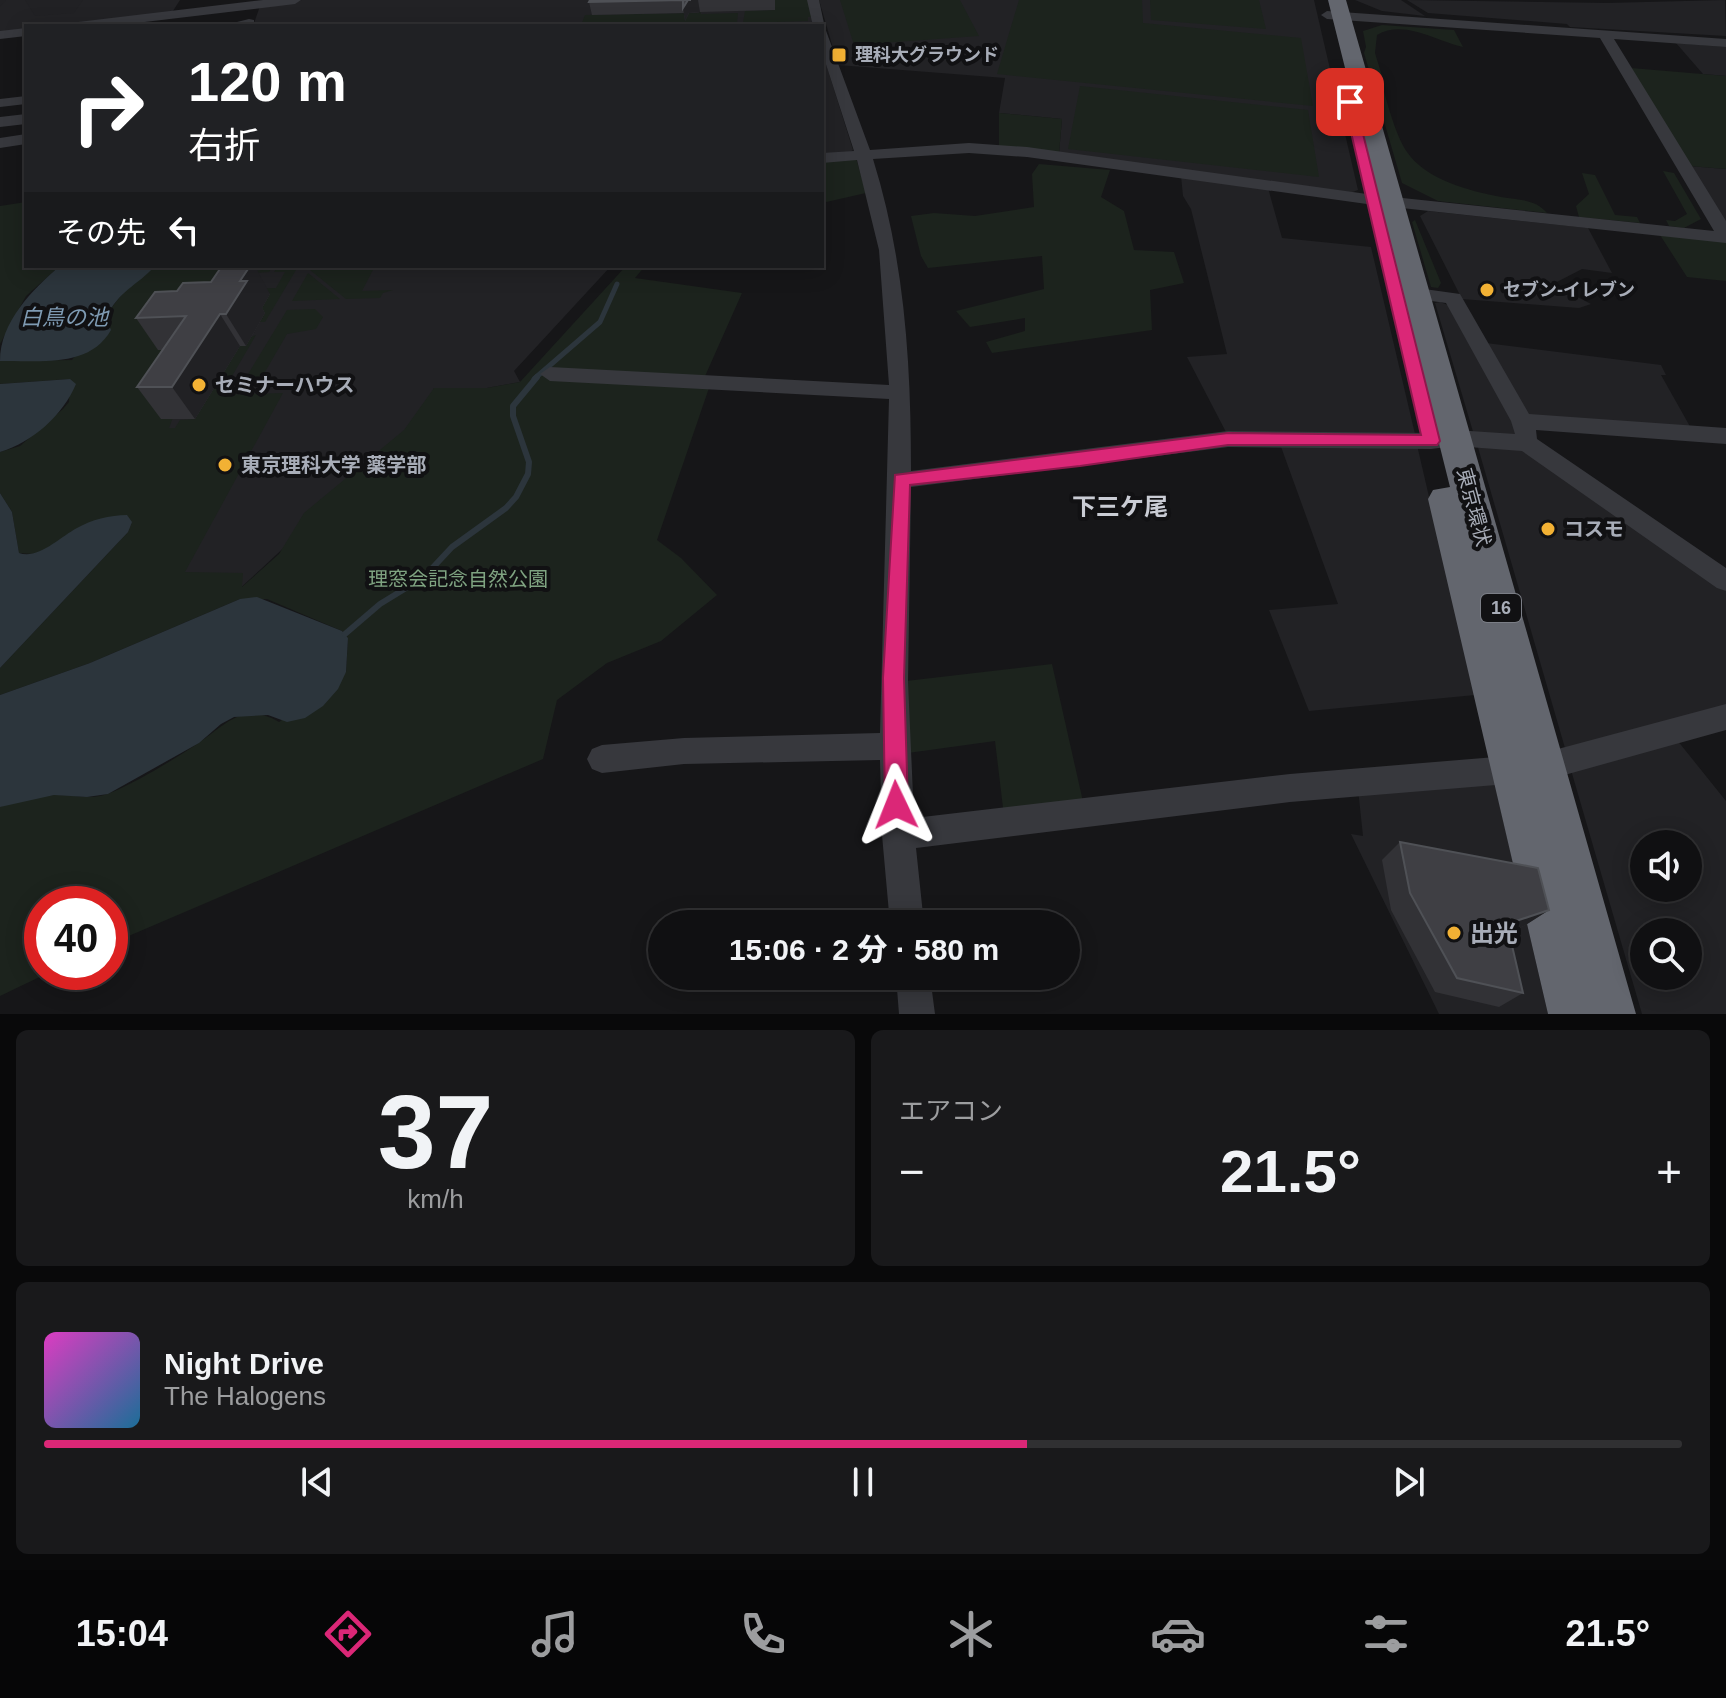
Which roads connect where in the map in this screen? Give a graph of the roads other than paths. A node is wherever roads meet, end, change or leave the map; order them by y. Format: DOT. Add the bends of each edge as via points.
graph roads {
  1 [pos="295,0"];
  2 [pos="813,0"];
  3 [pos="256,2"];
  4 [pos="1332,8"];
  5 [pos="93,24"];
  6 [pos="248,24"];
  7 [pos="820,24"];
  8 [pos="24,32"];
  9 [pos="1604,34"];
  10 [pos="0,35"];
  11 [pos="824,38"];
  12 [pos="1726,43"];
  13 [pos="24,100"];
  14 [pos="0,103"];
  15 [pos="24,119"];
  16 [pos="0,122"];
  17 [pos="24,139"];
  18 [pos="0,143"];
  19 [pos="862,155"];
  20 [pos="824,158"];
  21 [pos="1384,201"];
  22 [pos="1726,237"];
  23 [pos="1417,294"];
  24 [pos="550,374"];
  25 [pos="901,393"];
  26 [pos="1524,432"];
  27 [pos="1726,436"];
  28 [pos="1443,439"];
  29 [pos="902,480"];
  30 [pos="1726,581"];
  31 [pos="1726,717"];
  32 [pos="894,746"];
  33 [pos="602,759"];
  34 [pos="1528,769"];
  35 [pos="898,835"];
  36 [pos="906,910"];
  37 [pos="914,990"];
  38 [pos="917,1014"];
  39 [pos="1575,1014"];
  40 [pos="1609,1014"];
  1 -- 3 [label="street"];
  2 -- 7 [label="street"];
  3 -- 5 [label="street"];
  3 -- 6 [label="street"];
  4 -- 9 [label="street"];
  4 -- 21 [label="highway, 東京環状 / 16"];
  8 -- 10 [label="street"];
  9 -- 12 [label="street"];
  9 -- 22 [label="street"];
  11 -- 19 [label="street"];
  13 -- 14 [label="street"];
  15 -- 16 [label="street"];
  17 -- 18 [label="street"];
  19 -- 20 [label="street"];
  19 -- 21 [label="street" via="969,148 1027,152"];
  19 -- 25 [label="street" via="892,281"];
  21 -- 22 [label="street"];
  21 -- 23 [label="highway, 東京環状 / 16"];
  21 -- 28 [label="highway, 東京環状 / 16"];
  23 -- 26 [label="street" via="1453,298"];
  23 -- 28 [label="highway, 東京環状 / 16"];
  24 -- 25 [label="street"];
  25 -- 29 [label="street"];
  26 -- 27 [label="street"];
  26 -- 28 [label="street"];
  26 -- 30 [label="street"];
  28 -- 29 [label="street" via="1228,439"];
  28 -- 34 [label="highway, 東京環状 / 16"];
  29 -- 32 [label="street"];
  31 -- 34 [label="street"];
  32 -- 33 [label="street" via="684,751"];
  32 -- 35 [label="street"];
  34 -- 35 [label="street" via="1290,788"];
  34 -- 39 [label="highway, 東京環状 / 16"];
  34 -- 40 [label="highway, 東京環状 / 16"];
  35 -- 36 [label="street"];
  37 -- 38 [label="street"];
}
